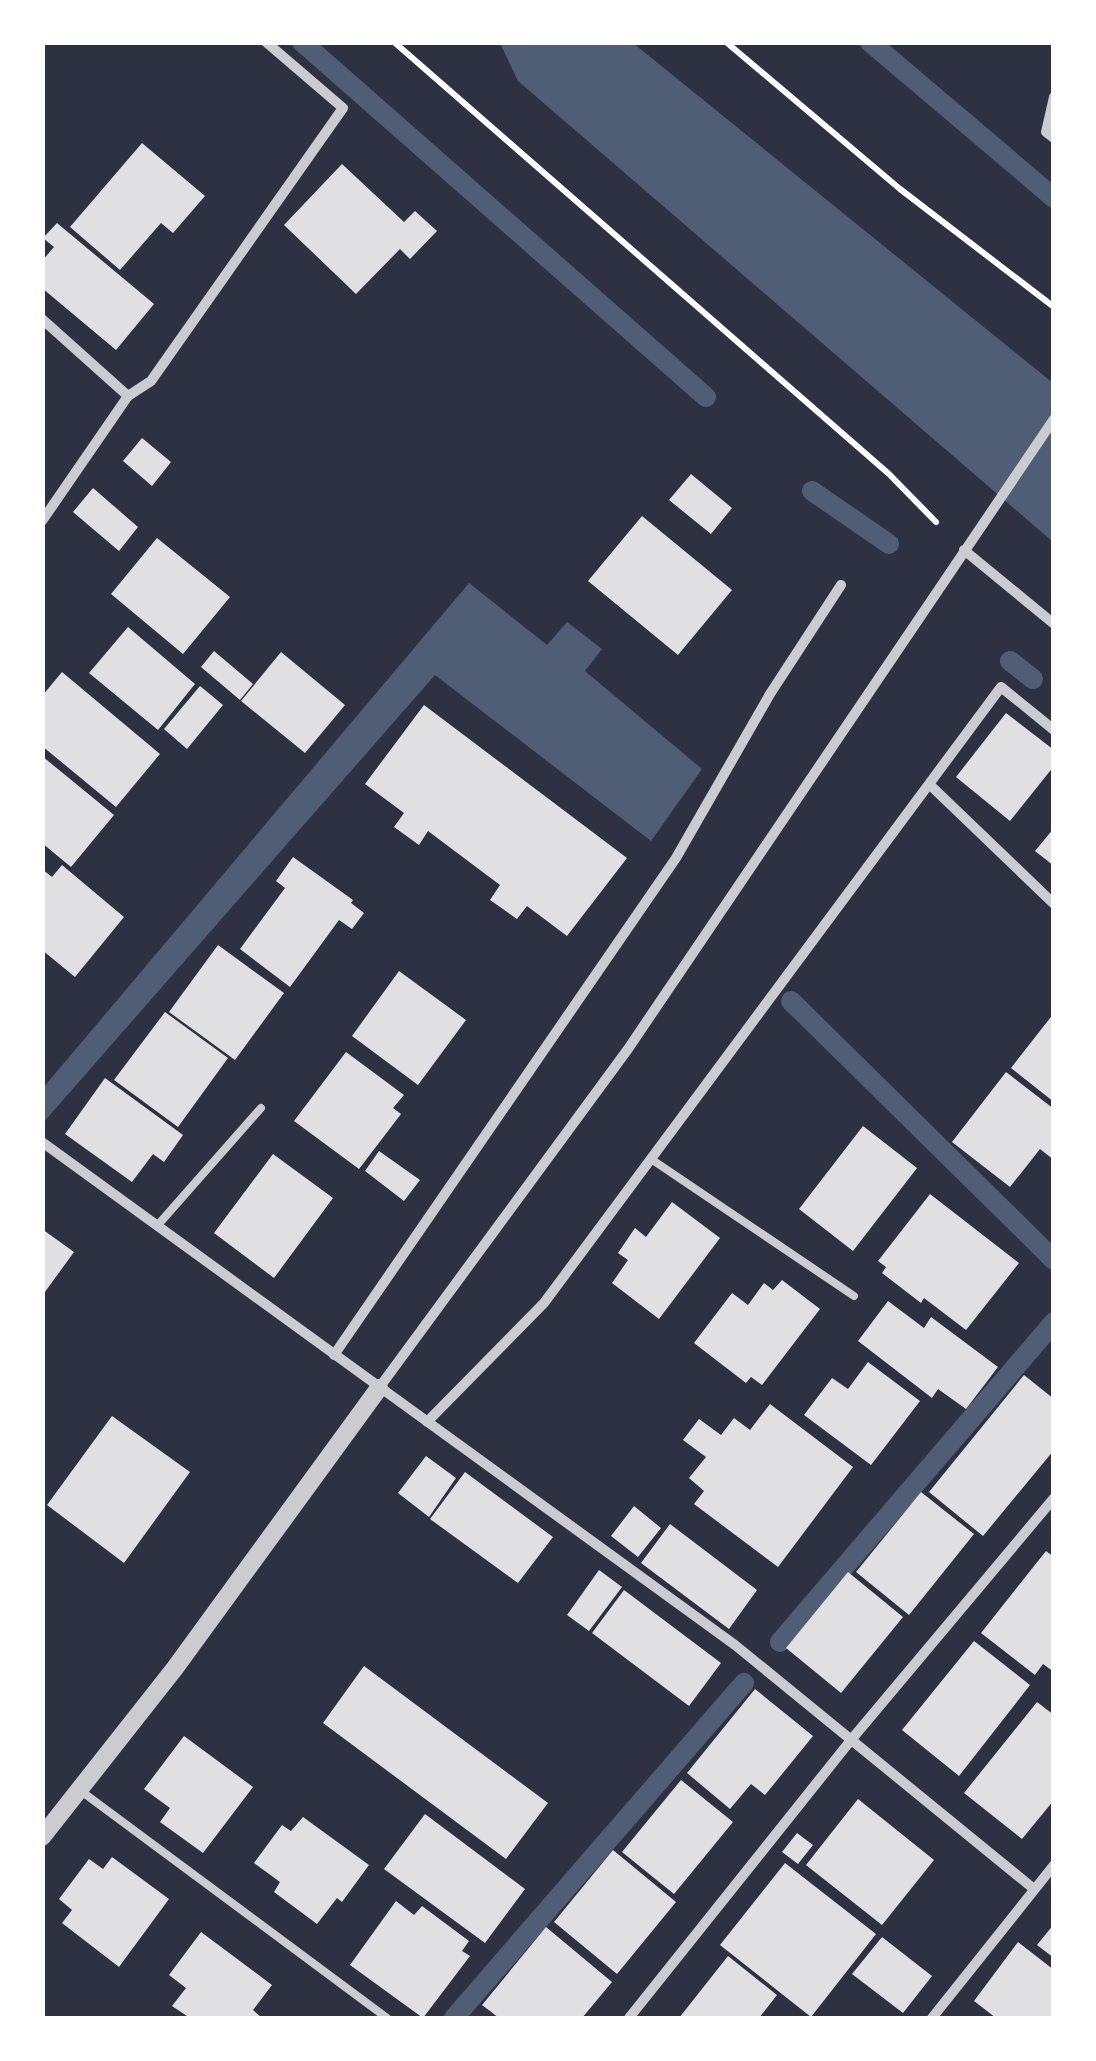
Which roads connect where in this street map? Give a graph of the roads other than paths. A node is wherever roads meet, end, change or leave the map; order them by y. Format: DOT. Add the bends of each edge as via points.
graph roads {
  1 [pos="266,42"];
  2 [pos="1054,97"];
  3 [pos="1054,138"];
  4 [pos="42,319"];
  5 [pos="128,396"];
  6 [pos="1054,420"];
  7 [pos="42,521"];
  8 [pos="964,550"];
  9 [pos="841,585"];
  10 [pos="1054,624"];
  11 [pos="1054,730"];
  12 [pos="929,784"];
  13 [pos="1054,904"];
  14 [pos="260,1108"];
  15 [pos="44,1143"];
  16 [pos="651,1159"];
  17 [pos="156,1226"];
  18 [pos="854,1296"];
  19 [pos="334,1354"];
  20 [pos="380,1388"];
  21 [pos="427,1422"];
  22 [pos="1054,1498"];
  23 [pos="851,1740"];
  24 [pos="79,1790"];
  25 [pos="42,1838"];
  26 [pos="1054,1865"];
  27 [pos="1034,1889"];
  28 [pos="386,2018"];
  29 [pos="629,2018"];
  30 [pos="932,2018"];
  1 -- 5 [label="street" via="343,108 151,380"];
  2 -- 3 [label="street" via="1046,132"];
  4 -- 5 [label="street"];
  5 -- 7 [label="street"];
  6 -- 8 [label="street"];
  8 -- 10 [label="street"];
  8 -- 20 [label="street" via="628,1049"];
  9 -- 19 [label="street" via="676,858"];
  11 -- 12 [label="street" via="1001,687"];
  12 -- 13 [label="street"];
  12 -- 16 [label="street"];
  14 -- 17 [label="lane"];
  15 -- 17 [label="street"];
  16 -- 18 [label="lane"];
  16 -- 21 [label="street" via="544,1303"];
  17 -- 19 [label="street"];
  19 -- 20 [label="street"];
  20 -- 21 [label="street"];
  20 -- 24 [label="street"];
  21 -- 23 [label="street" via="735,1645"];
  22 -- 23 [label="street"];
  23 -- 27 [label="street"];
  23 -- 29 [label="street"];
  24 -- 25 [label="street"];
  24 -- 28 [label="lane"];
  26 -- 27 [label="street"];
  27 -- 30 [label="street"];
}
